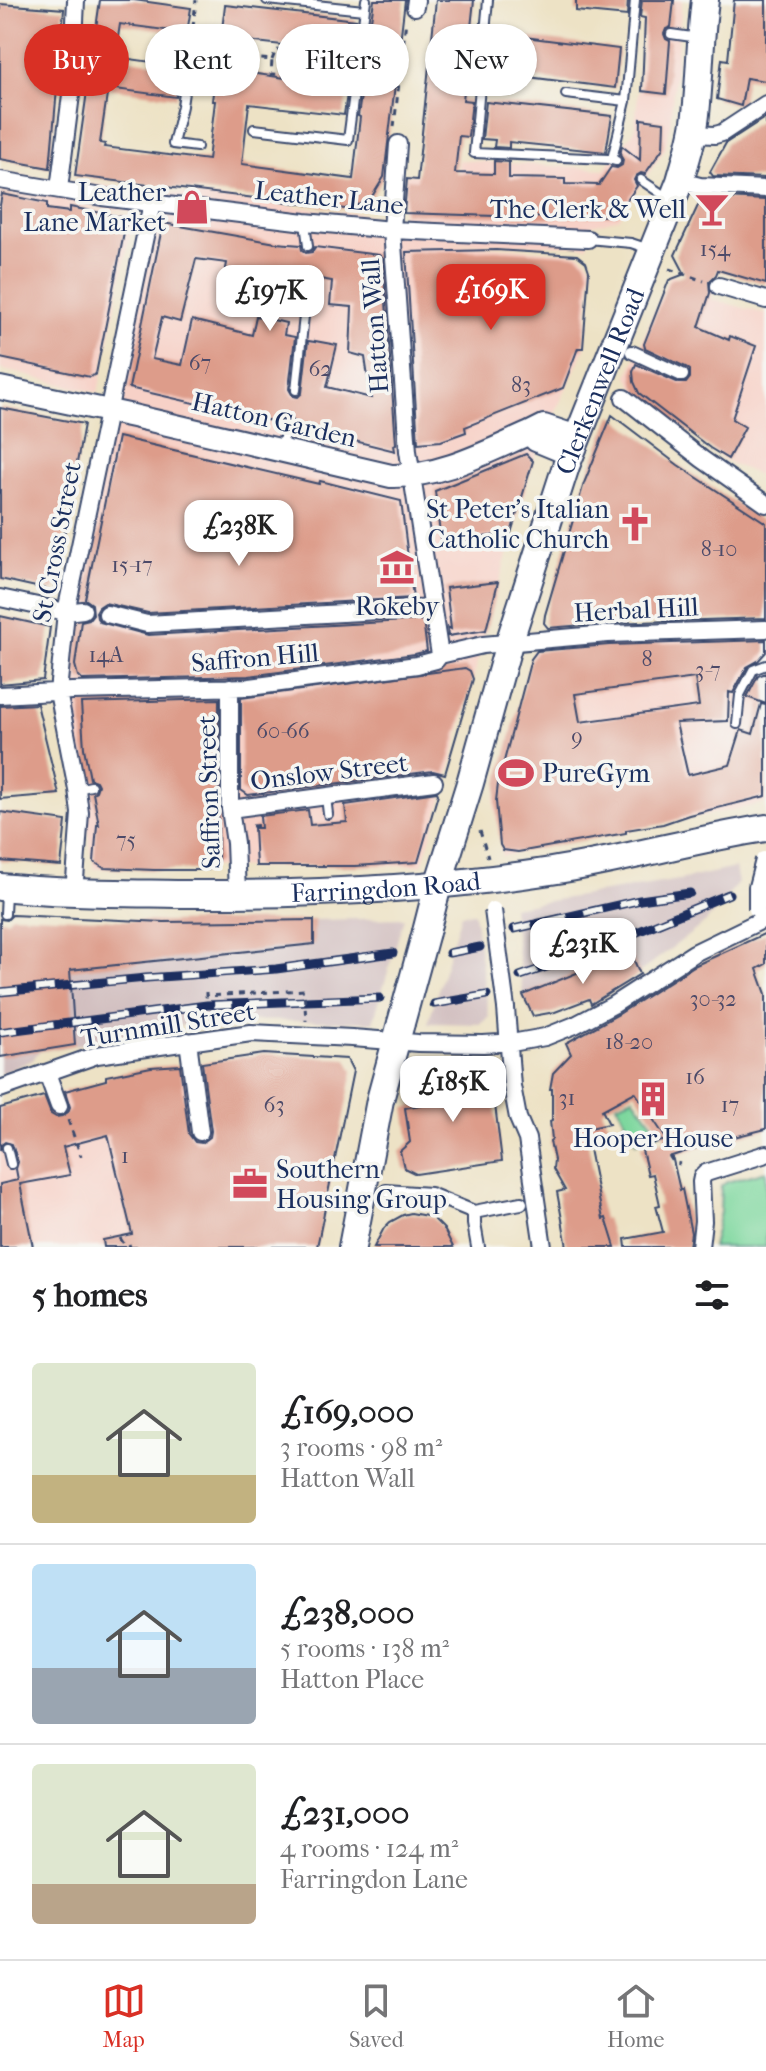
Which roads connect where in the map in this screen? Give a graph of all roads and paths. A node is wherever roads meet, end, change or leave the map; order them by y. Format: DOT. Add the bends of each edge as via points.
graph roads {
  1 [pos="76,0"];
  2 [pos="196,0"];
  3 [pos="267,0"];
  4 [pos="488,0"];
  5 [pos="635,0"];
  6 [pos="705,0"];
  7 [pos="367,4"];
  8 [pos="411,5"];
  9 [pos="193,24"];
  10 [pos="364,24"];
  11 [pos="486,24"];
  12 [pos="631,30"];
  13 [pos="644,31"];
  14 [pos="671,34"];
  15 [pos="700,38"];
  16 [pos="276,50"];
  17 [pos="260,59"];
  18 [pos="272,60"];
  19 [pos="276,74"];
  20 [pos="566,94"];
  21 [pos="183,96"];
  22 [pos="355,96"];
  23 [pos="479,96"];
  24 [pos="626,101"];
  25 [pos="766,104"];
  26 [pos="254,129"];
  27 [pos="693,134"];
  28 [pos="394,141"];
  29 [pos="197,147"];
  30 [pos="0,180"];
  31 [pos="641,180"];
  32 [pos="59,189"];
  33 [pos="766,189"];
  34 [pos="676,191"];
  35 [pos="152,203"];
  36 [pos="305,222"];
  37 [pos="392,230"];
  38 [pos="588,239"];
  39 [pos="308,246"];
  40 [pos="662,260"];
  41 [pos="302,276"];
  42 [pos="719,286"];
  43 [pos="766,300"];
  44 [pos="632,352"];
  45 [pos="682,375"];
  46 [pos="0,388"];
  47 [pos="296,390"];
  48 [pos="624,398"];
  49 [pos="107,410"];
  50 [pos="287,424"];
  51 [pos="573,446"];
  52 [pos="281,450"];
  53 [pos="412,476"];
  54 [pos="765,500"];
  55 [pos="0,598"];
  56 [pos="432,608"];
  57 [pos="74,611"];
  58 [pos="107,614"];
  59 [pos="766,629"];
  60 [pos="509,643"];
  61 [pos="440,655"];
  62 [pos="766,665"];
  63 [pos="230,687"];
  64 [pos="58,692"];
  65 [pos="0,695"];
  66 [pos="737,724"];
  67 [pos="434,782"];
  68 [pos="326,796"];
  69 [pos="463,805"];
  70 [pos="230,809"];
  71 [pos="328,814"];
  72 [pos="264,825"];
  73 [pos="252,826"];
  74 [pos="766,828"];
  75 [pos="765,854"];
  76 [pos="492,879"];
  77 [pos="438,885"];
  78 [pos="3,887"];
  79 [pos="74,893"];
  80 [pos="237,894"];
  81 [pos="493,910"];
  82 [pos="5,914"];
  83 [pos="761,916"];
  84 [pos="206,992"];
  85 [pos="306,1021"];
  86 [pos="398,1032"];
  87 [pos="188,1041"];
  88 [pos="509,1043"];
  89 [pos="47,1073"];
  90 [pos="0,1089"];
  91 [pos="59,1106"];
  92 [pos="200,1132"];
  93 [pos="72,1134"];
  94 [pos="657,1135"];
  95 [pos="7,1148"];
  96 [pos="766,1154"];
  97 [pos="81,1156"];
  98 [pos="11,1164"];
  99 [pos="680,1164"];
  100 [pos="386,1191"];
  101 [pos="521,1203"];
  102 [pos="474,1212"];
  103 [pos="120,1238"];
  104 [pos="128,1246"];
  105 [pos="352,1247"];
  106 [pos="478,1247"];
  107 [pos="543,1247"];
  108 [pos="700,1247"];
  1 -- 32 [label="street"];
  2 -- 9 [label="path"];
  3 -- 7 [label="lane"];
  4 -- 11 [label="lane"];
  5 -- 12 [label="lane"];
  6 -- 15 [label="main road, Clerkenwell Road"];
  7 -- 10 [label="lane"];
  8 -- 28 [label="path"];
  12 -- 13 [label="lane"];
  12 -- 24 [label="lane"];
  14 -- 15 [label="lane"];
  15 -- 27 [label="main road, Clerkenwell Road"];
  16 -- 18 [label="path"];
  17 -- 18 [label="path"];
  18 -- 19 [label="path" via="271,74"];
  20 -- 24 [label="lane"];
  21 -- 29 [label="lane" via="173,144"];
  22 -- 26 [label="lane" via="353,140"];
  23 -- 24 [label="lane" via="474,153 614,160"];
  25 -- 27 [label="street" via="722,133"];
  27 -- 34 [label="main road, Clerkenwell Road"];
  28 -- 37 [label="street, Hatton Wall"];
  30 -- 32 [label="street, Leather Lane"];
  31 -- 34 [label="lane" via="660,194"];
  32 -- 35 [label="street, Leather Lane"];
  33 -- 34 [label="street" via="700,186"];
  34 -- 40 [label="main road, Clerkenwell Road"];
  35 -- 36 [label="street, Leather Lane"];
  35 -- 49 [label="street, St Cross Street"];
  36 -- 37 [label="street, Leather Lane"];
  36 -- 39 [label="lane"];
  37 -- 38 [label="street, Leather Lane"];
  37 -- 53 [label="street, Hatton Wall"];
  38 -- 40 [label="lane, Leather Lane" via="640,245"];
  40 -- 42 [label="path"];
  40 -- 51 [label="main road, Clerkenwell Road"];
  41 -- 47 [label="lane" via="304,316"];
  42 -- 43 [label="street"];
  44 -- 45 [label="street"];
  46 -- 49 [label="main road, Hatton Garden"];
  48 -- 54 [label="street"];
  49 -- 52 [label="main road, Hatton Garden"];
  49 -- 57 [label="street, St Cross Street"];
  50 -- 52 [label="lane"];
  51 -- 53 [label="main road, Hatton Garden" via="544,426 466,461"];
  51 -- 60 [label="main road, Clerkenwell Road"];
  52 -- 53 [label="main road, Hatton Garden" via="391,476"];
  53 -- 56 [label="street, Hatton Wall"];
  55 -- 57 [label="street"];
  56 -- 58 [label="street" via="147,624"];
  56 -- 61 [label="street, Hatton Wall"];
  57 -- 64 [label="street, St Cross Street"];
  59 -- 60 [label="street, Herbal Hill"];
  60 -- 61 [label="street, Saffron Hill"];
  60 -- 69 [label="main road, Clerkenwell Road"];
  61 -- 63 [label="street, Saffron Hill" via="417,665"];
  62 -- 66 [label="lane" via="753,670 740,695"];
  63 -- 64 [label="street, Saffron Hill"];
  63 -- 70 [label="street, Saffron Street"];
  64 -- 65 [label="street, Saffron Hill"];
  64 -- 79 [label="street, St Cross Street" via="84,794"];
  67 -- 68 [label="street, Onslow Street"];
  68 -- 70 [label="street, Onslow Street"];
  68 -- 71 [label="lane"];
  69 -- 76 [label="path" via="476,821"];
  69 -- 77 [label="main road, Clerkenwell Road"];
  70 -- 80 [label="street, Saffron Street"];
  72 -- 73 [label="path"];
  74 -- 76 [label="main road, Farringdon Road"];
  75 -- 83 [label="street, bridge" via="757,887"];
  76 -- 77 [label="main road, Farringdon Road"];
  77 -- 80 [label="main road, Farringdon Road"];
  77 -- 86 [label="main road, Clerkenwell Road, bridge"];
  78 -- 79 [label="main road, Farringdon Road"];
  78 -- 82 [label="lane"];
  79 -- 80 [label="main road, Farringdon Road"];
  81 -- 88 [label="street, bridge"];
  83 -- 88 [label="street, Turnmill Street" via="575,1025"];
  84 -- 85 [label="path, bridge" via="304,990"];
  86 -- 87 [label="street, Turnmill Street" via="251,1033"];
  86 -- 88 [label="street, Turnmill Street"];
  86 -- 105 [label="main road, Clerkenwell Road"];
  87 -- 89 [label="street, Turnmill Street" via="97,1055"];
  87 -- 92 [label="street"];
  88 -- 107 [label="street" via="518,1118 535,1138"];
  89 -- 90 [label="street, Turnmill Street"];
  89 -- 91 [label="street"];
  93 -- 97 [label="path"];
  94 -- 99 [label="path" via="673,1162"];
  95 -- 98 [label="lane"];
  96 -- 108 [label="street" via="702,1177"];
  100 -- 102 [label="street" via="430,1194"];
  101 -- 102 [label="street"];
  102 -- 106 [label="street"];
  103 -- 104 [label="path"];
}
